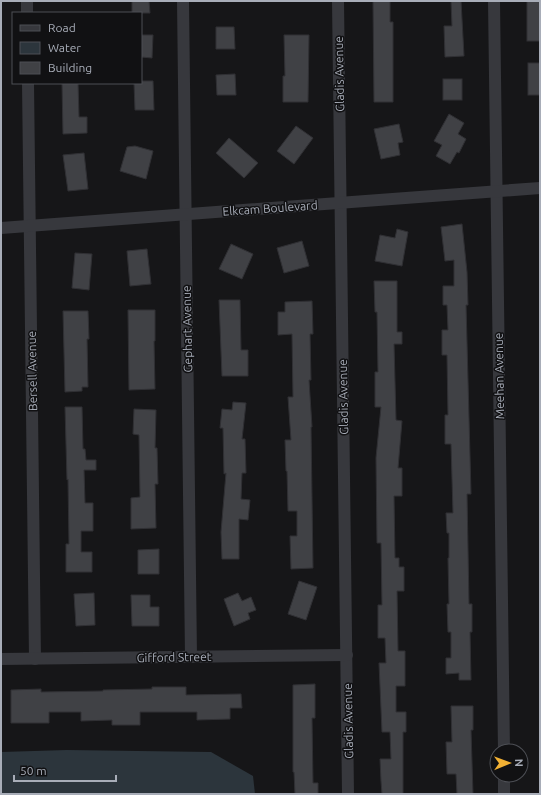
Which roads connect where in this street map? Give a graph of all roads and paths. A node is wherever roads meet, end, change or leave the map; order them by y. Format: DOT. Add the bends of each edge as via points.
graph roads {
  1 [pos="27,1"];
  2 [pos="183,1"];
  3 [pos="338,1"];
  4 [pos="494,1"];
  5 [pos="27,12"];
  6 [pos="28,84"];
  7 [pos="540,188"];
  8 [pos="497,191"];
  9 [pos="341,202"];
  10 [pos="185,214"];
  11 [pos="30,225"];
  12 [pos="1,228"];
  13 [pos="347,655"];
  14 [pos="191,657"];
  15 [pos="35,659"];
  16 [pos="1,660"];
  17 [pos="504,743"];
  18 [pos="504,783"];
  19 [pos="348,794"];
  20 [pos="504,794"];
  1 -- 5 [label="street"];
  2 -- 10 [label="street, Gephart Avenue"];
  3 -- 9 [label="street, Gladis Avenue"];
  4 -- 8 [label="street, Meehan Avenue"];
  6 -- 11 [label="street, Bersell Avenue"];
  7 -- 8 [label="street, Elkcam Boulevard"];
  8 -- 9 [label="street, Elkcam Boulevard"];
  8 -- 17 [label="street, Meehan Avenue"];
  9 -- 10 [label="street, Elkcam Boulevard"];
  9 -- 13 [label="street, Gladis Avenue"];
  10 -- 11 [label="street, Elkcam Boulevard"];
  10 -- 14 [label="street, Gephart Avenue"];
  11 -- 12 [label="street, Elkcam Boulevard"];
  11 -- 15 [label="street, Bersell Avenue"];
  13 -- 14 [label="street, Gifford Street"];
  13 -- 19 [label="street, Gladis Avenue"];
  14 -- 15 [label="street, Gifford Street"];
  15 -- 16 [label="street, Gifford Street"];
  18 -- 20 [label="street"];
}
